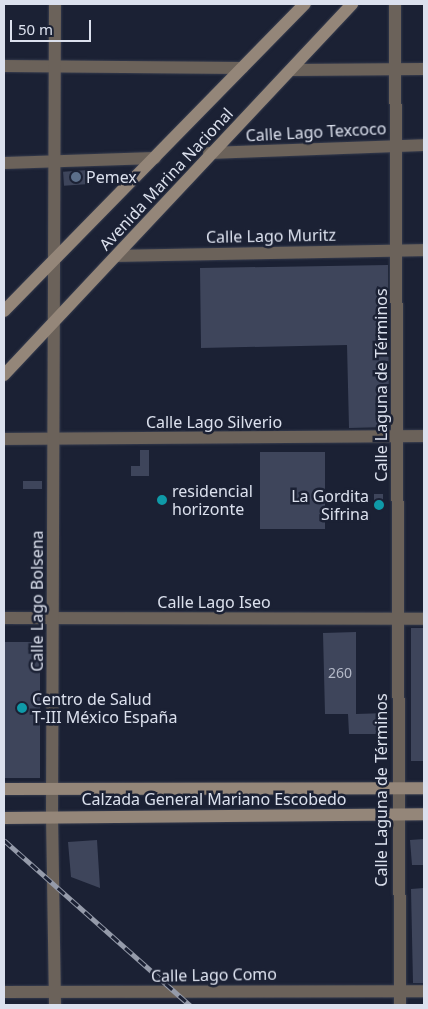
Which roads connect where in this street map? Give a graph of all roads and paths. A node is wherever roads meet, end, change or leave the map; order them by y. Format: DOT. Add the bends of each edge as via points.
graph roads {
  1 [pos="55,4"];
  2 [pos="305,4"];
  3 [pos="352,4"];
  4 [pos="395,4"];
  5 [pos="4,66"];
  6 [pos="55,66"];
  7 [pos="242,68"];
  8 [pos="424,69"];
  9 [pos="291,70"];
  10 [pos="395,70"];
  11 [pos="396,145"];
  12 [pos="424,145"];
  13 [pos="209,153"];
  14 [pos="155,158"];
  15 [pos="55,161"];
  16 [pos="4,163"];
  17 [pos="396,250"];
  18 [pos="424,250"];
  19 [pos="118,256"];
  20 [pos="55,257"];
  21 [pos="4,311"];
  22 [pos="54,322"];
  23 [pos="4,375"];
  24 [pos="424,436"];
  25 [pos="398,437"];
  26 [pos="4,439"];
  27 [pos="55,439"];
  28 [pos="4,618"];
  29 [pos="52,618"];
  30 [pos="398,619"];
  31 [pos="424,619"];
  32 [pos="397,788"];
  33 [pos="424,788"];
  34 [pos="4,789"];
  35 [pos="52,790"];
  36 [pos="424,814"];
  37 [pos="397,815"];
  38 [pos="52,817"];
  39 [pos="4,818"];
  40 [pos="400,990"];
  41 [pos="424,991"];
  42 [pos="4,992"];
  43 [pos="55,999"];
  44 [pos="400,1005"];
  1 -- 6 [label="street, Calle Lago Bolsena"];
  2 -- 7 [label="main road, Avenida Marina Nacional"];
  3 -- 9 [label="main road, Avenida Marina Nacional"];
  4 -- 10 [label="street, Calle Laguna de Términos"];
  5 -- 6 [label="street"];
  6 -- 7 [label="street"];
  6 -- 15 [label="street, Calle Lago Bolsena"];
  7 -- 14 [label="main road, Avenida Marina Nacional"];
  8 -- 10 [label="street"];
  9 -- 10 [label="street"];
  9 -- 13 [label="main road, Avenida Marina Nacional"];
  10 -- 11 [label="street, Calle Laguna de Términos"];
  11 -- 12 [label="street, Calle Lago Texcoco"];
  11 -- 13 [label="street, Calle Lago Texcoco"];
  11 -- 17 [label="street, Calle Laguna de Términos"];
  13 -- 19 [label="main road, Avenida Marina Nacional"];
  14 -- 15 [label="street"];
  14 -- 20 [label="main road, Avenida Marina Nacional"];
  15 -- 16 [label="street"];
  15 -- 20 [label="street, Calle Lago Bolsena"];
  17 -- 18 [label="street, Calle Lago Muritz"];
  17 -- 19 [label="street, Calle Lago Muritz"];
  17 -- 25 [label="street, Calle Laguna de Términos"];
  19 -- 22 [label="main road, Avenida Marina Nacional"];
  20 -- 21 [label="main road, Avenida Marina Nacional"];
  20 -- 22 [label="street, Calle Lago Bolsena"];
  22 -- 23 [label="main road, Avenida Marina Nacional"];
  22 -- 27 [label="street, Calle Lago Bolsena"];
  24 -- 25 [label="street, Calle Lago Silverio"];
  25 -- 27 [label="street, Calle Lago Silverio"];
  25 -- 30 [label="street, Calle Laguna de Términos"];
  26 -- 27 [label="street, Calle Lago Silverio"];
  27 -- 29 [label="street, Calle Lago Bolsena"];
  28 -- 29 [label="street, Calle Lago Iseo"];
  29 -- 30 [label="street, Calle Lago Iseo"];
  29 -- 35 [label="street, Calle Lago Bolsena"];
  30 -- 31 [label="street, Calle Lago Iseo"];
  30 -- 32 [label="street, Calle Laguna de Términos"];
  32 -- 33 [label="main road, Calzada General Mariano Escobedo"];
  32 -- 35 [label="main road, Calzada General Mariano Escobedo"];
  32 -- 37 [label="street, Calle Laguna de Términos"];
  34 -- 35 [label="main road, Calzada General Mariano Escobedo"];
  35 -- 38 [label="street, Calle Lago Bolsena"];
  36 -- 37 [label="main road, Calzada General Mariano Escobedo"];
  37 -- 38 [label="main road, Calzada General Mariano Escobedo"];
  37 -- 40 [label="street, Calle Laguna de Términos"];
  38 -- 39 [label="main road, Calzada General Mariano Escobedo"];
  38 -- 43 [label="street, Calle Lago Bolsena"];
  40 -- 41 [label="street, Calle Lago Como"];
  40 -- 43 [label="street, Calle Lago Como"];
  40 -- 44 [label="street, Calle Laguna de Términos"];
  42 -- 43 [label="street, Calle Lago Como"];
}
